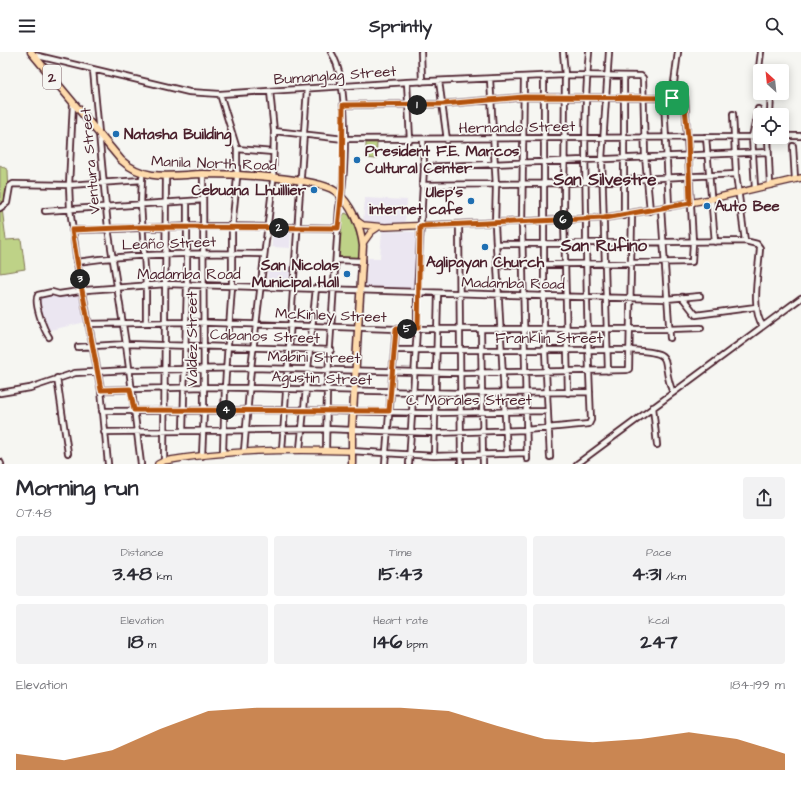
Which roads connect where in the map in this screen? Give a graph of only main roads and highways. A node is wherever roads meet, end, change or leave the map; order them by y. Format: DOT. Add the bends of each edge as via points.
graph roads {
  1 [pos="33,54"];
  2 [pos="798,179"];
  3 [pos="355,218"];
  4 [pos="379,227"];
  5 [pos="363,243"];
  6 [pos="351,451"];
  7 [pos="161,463"];
  8 [pos="352,464"];
  1 -- 3 [label="highway, Manila North Road / 2" via="124,162 142,176 237,175 325,186 341,197"];
  2 -- 4 [label="main road" via="624,216 495,224"];
  3 -- 4 [label="main road" via="363,225"];
  3 -- 5 [label="highway, Manila North Road / 2"];
  4 -- 5 [label="main road" via="371,232"];
  5 -- 6 [label="highway, Manila North Road / 2"];
  6 -- 7 [label="main road" via="223,452"];
  6 -- 8 [label="highway, Manila North Road / 2"];
}
